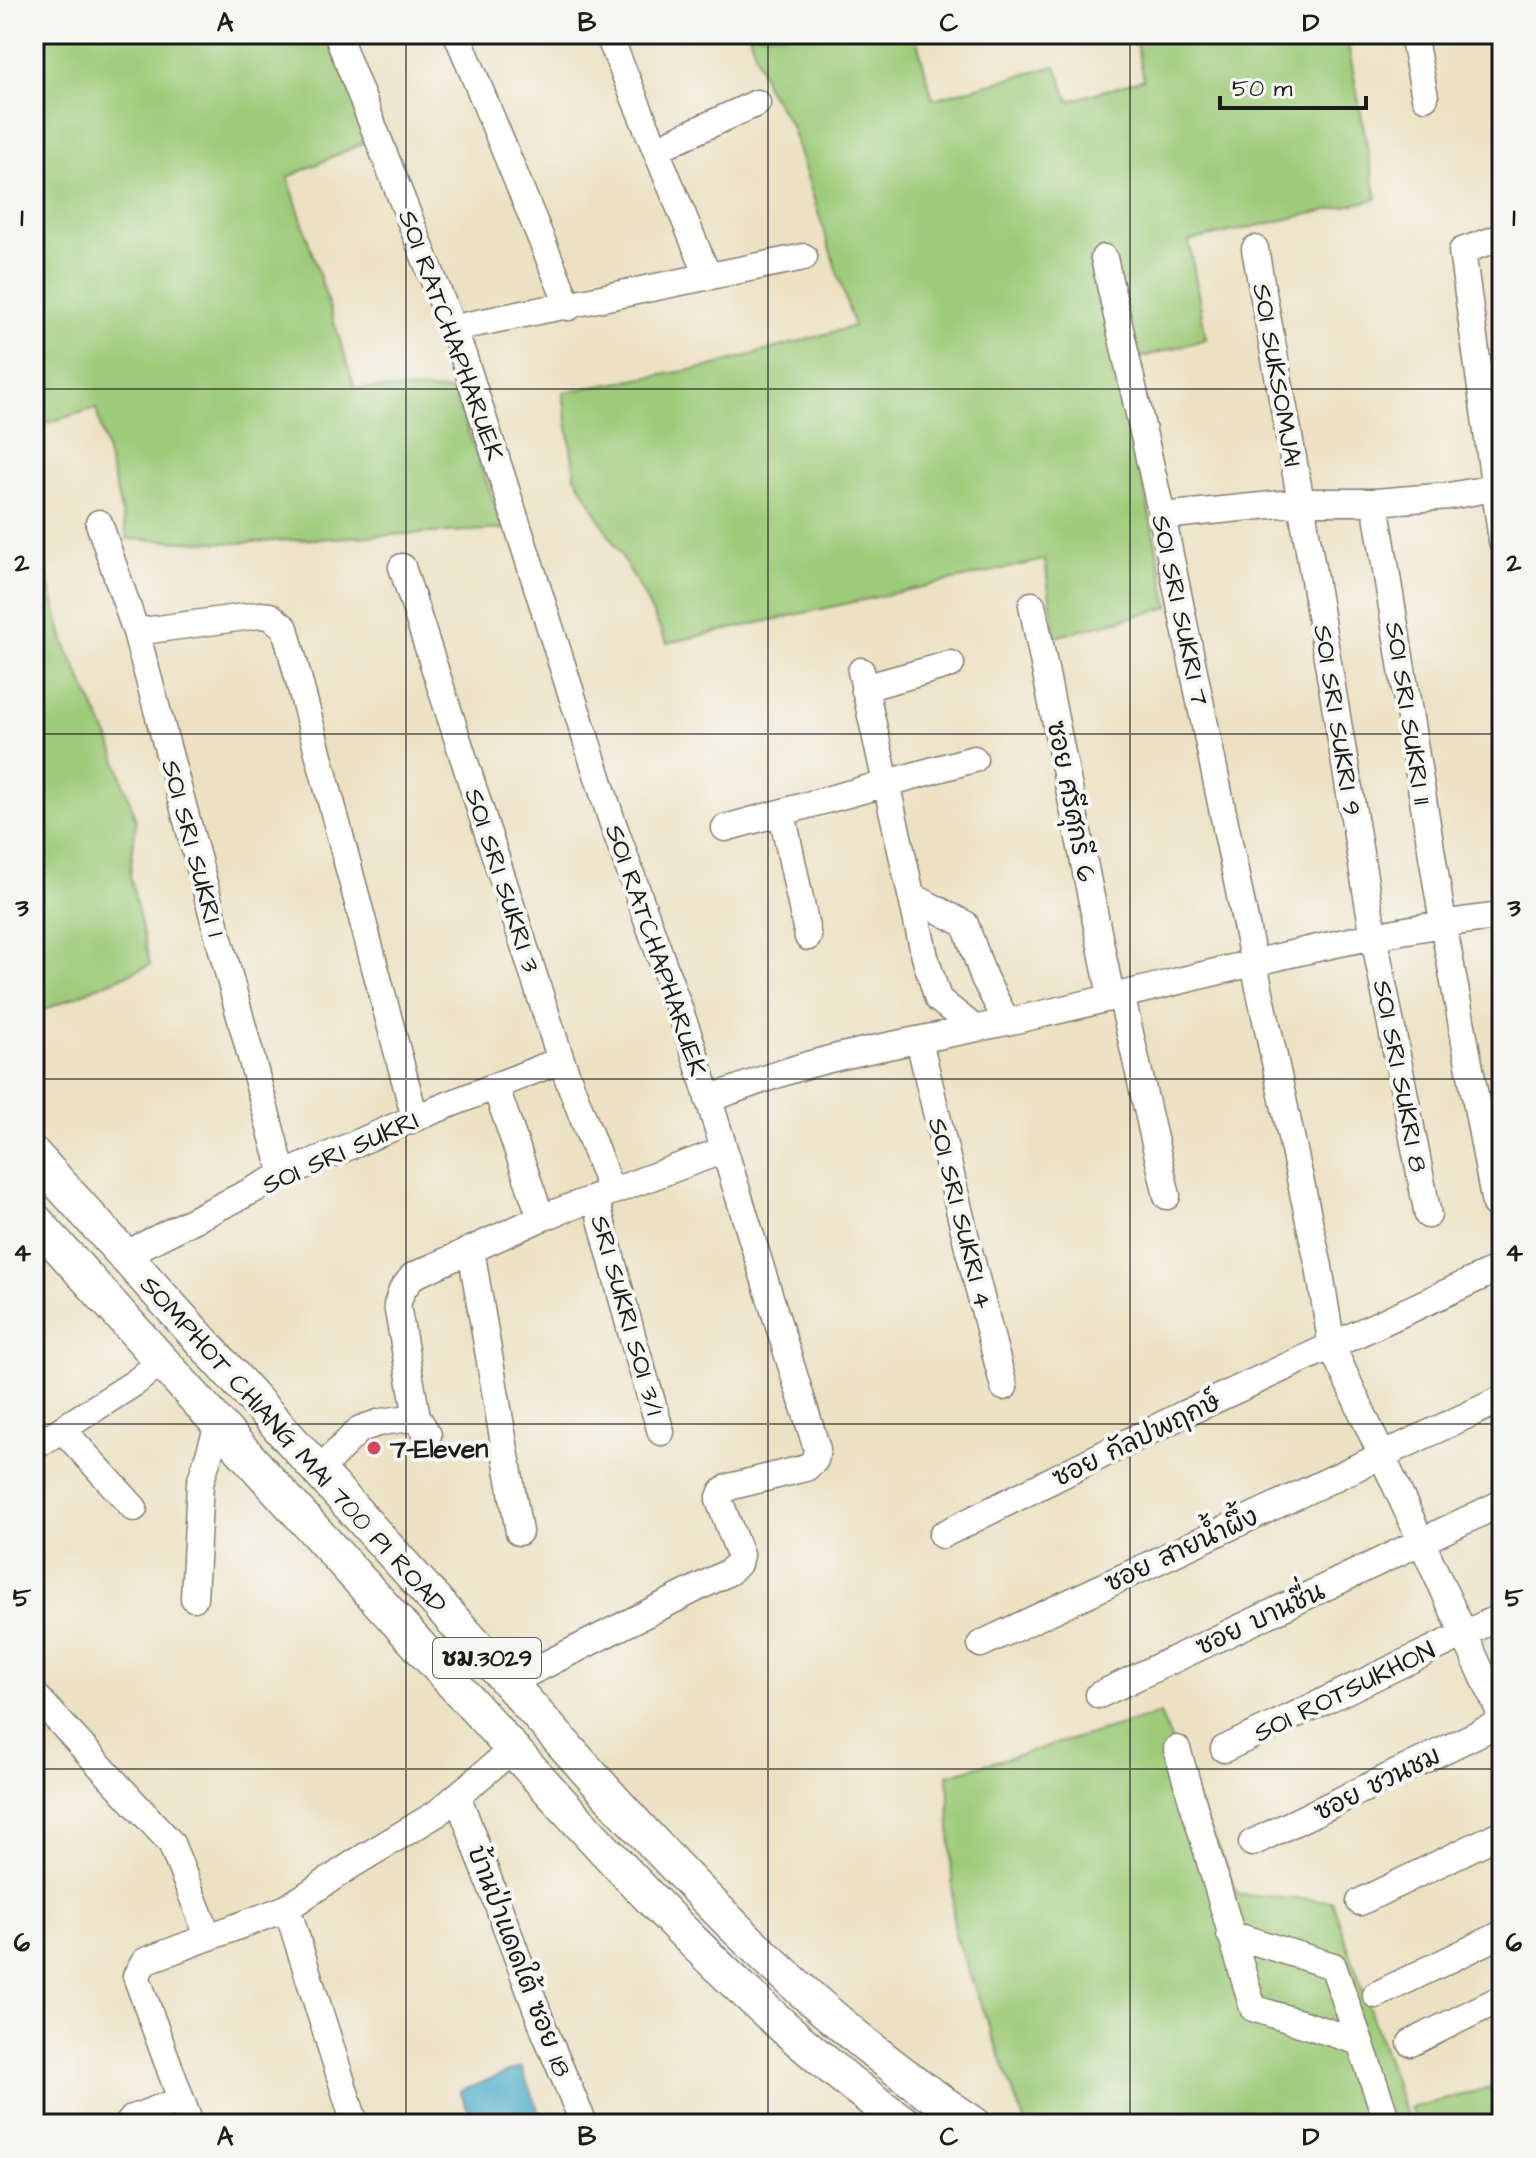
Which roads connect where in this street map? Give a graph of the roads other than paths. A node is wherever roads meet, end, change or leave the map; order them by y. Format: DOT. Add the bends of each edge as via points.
graph roads {
  1 [pos="337,34"];
  2 [pos="457,34"];
  3 [pos="608,34"];
  4 [pos="1413,34"];
  5 [pos="1425,97"];
  6 [pos="757,103"];
  7 [pos="656,149"];
  8 [pos="1502,237"];
  9 [pos="1255,249"];
  10 [pos="804,257"];
  11 [pos="1104,258"];
  12 [pos="708,276"];
  13 [pos="569,307"];
  14 [pos="454,328"];
  15 [pos="1494,488"];
  16 [pos="1301,502"];
  17 [pos="1375,502"];
  18 [pos="1162,516"];
  19 [pos="99,523"];
  20 [pos="1502,541"];
  21 [pos="402,567"];
  22 [pos="1032,605"];
  23 [pos="136,632"];
  24 [pos="951,664"];
  25 [pos="974,759"];
  26 [pos="886,784"];
  27 [pos="782,813"];
  28 [pos="725,828"];
  29 [pos="912,896"];
  30 [pos="1502,916"];
  31 [pos="1443,923"];
  32 [pos="808,937"];
  33 [pos="1374,937"];
  34 [pos="1254,964"];
  35 [pos="1116,995"];
  36 [pos="1007,1022"];
  37 [pos="974,1028"];
  38 [pos="919,1040"];
  39 [pos="561,1060"];
  40 [pos="496,1088"];
  41 [pos="708,1099"];
  42 [pos="415,1118"];
  43 [pos="724,1150"];
  44 [pos="34,1155"];
  45 [pos="283,1175"];
  46 [pos="603,1194"];
  47 [pos="1167,1196"];
  48 [pos="1495,1204"];
  49 [pos="1428,1215"];
  50 [pos="541,1218"];
  51 [pos="38,1231"];
  52 [pos="471,1250"];
  53 [pos="124,1255"];
  54 [pos="1502,1267"];
  55 [pos="1332,1347"];
  56 [pos="161,1361"];
  57 [pos="1004,1387"];
  58 [pos="1502,1399"];
  59 [pos="218,1426"];
  60 [pos="62,1429"];
  61 [pos="661,1432"];
  62 [pos="34,1447"];
  63 [pos="1382,1455"];
  64 [pos="319,1470"];
  65 [pos="1502,1503"];
  66 [pos="134,1508"];
  67 [pos="519,1532"];
  68 [pos="942,1535"];
  69 [pos="1421,1541"];
  70 [pos="194,1598"];
  71 [pos="1502,1616"];
  72 [pos="1464,1634"];
  73 [pos="981,1644"];
  74 [pos="509,1683"];
  75 [pos="34,1694"];
  76 [pos="1099,1695"];
  77 [pos="1502,1720"];
  78 [pos="513,1749"];
  79 [pos="1177,1749"];
  80 [pos="1224,1749"];
  81 [pos="458,1797"];
  82 [pos="1502,1833"];
  83 [pos="1252,1843"];
  84 [pos="1360,1902"];
  85 [pos="287,1908"];
  86 [pos="1230,1934"];
  87 [pos="1502,1934"];
  88 [pos="208,1936"];
  89 [pos="1376,1995"];
  90 [pos="1502,1998"];
  91 [pos="1360,2042"];
  92 [pos="1411,2043"];
  93 [pos="186,2118"];
  94 [pos="128,2124"];
  95 [pos="355,2124"];
  96 [pos="584,2124"];
  97 [pos="905,2124"];
  98 [pos="974,2124"];
  99 [pos="1388,2124"];
  1 -- 14 [label="street, SOI RATCHAPHARUEK"];
  2 -- 13 [label="street"];
  3 -- 7 [label="street"];
  4 -- 5 [label="street"];
  6 -- 7 [label="street"];
  7 -- 12 [label="street"];
  8 -- 15 [label="street" via="1462,251"];
  9 -- 16 [label="street, SOI SUKSOMJAI"];
  10 -- 12 [label="street"];
  11 -- 18 [label="street, SOI SRI SUKRI 7"];
  12 -- 13 [label="street"];
  13 -- 14 [label="street"];
  14 -- 41 [label="street, SOI RATCHAPHARUEK" via="612,821"];
  15 -- 17 [label="street"];
  15 -- 20 [label="street"];
  16 -- 17 [label="street"];
  16 -- 18 [label="street"];
  16 -- 33 [label="street, SOI SRI SUKRI 9"];
  17 -- 31 [label="street, SOI SRI SUKRI 11"];
  18 -- 34 [label="street, SOI SRI SUKRI 7"];
  19 -- 23 [label="street, SOI SRI SUKRI 1"];
  21 -- 39 [label="street, SOI SRI SUKRI 3"];
  22 -- 35 [label="street, ซอย ศรีศุกรี 6"];
  23 -- 42 [label="street" via="259,615 270,616 285,628"];
  23 -- 45 [label="street, SOI SRI SUKRI 1"];
  24 -- 26 [label="street" via="862,679"];
  25 -- 26 [label="street"];
  26 -- 27 [label="street"];
  26 -- 29 [label="street"];
  27 -- 28 [label="street"];
  27 -- 32 [label="street"];
  29 -- 36 [label="street" via="965,924"];
  29 -- 37 [label="street" via="938,999"];
  30 -- 31 [label="street"];
  31 -- 33 [label="street"];
  31 -- 48 [label="street, SOI SRI SUKRI 11"];
  33 -- 34 [label="street"];
  33 -- 49 [label="street, SOI SRI SUKRI 8"];
  34 -- 35 [label="street"];
  34 -- 55 [label="street, SOI SRI SUKRI 7"];
  35 -- 36 [label="street"];
  35 -- 47 [label="street, ซอย ศรีศุกรี 6"];
  36 -- 37 [label="street"];
  37 -- 38 [label="street"];
  38 -- 41 [label="street" via="824,1060"];
  38 -- 57 [label="street, SOI SRI SUKRI 4"];
  39 -- 40 [label="street, SOI SRI SUKRI"];
  39 -- 46 [label="street, SOI SRI SUKRI 3"];
  40 -- 42 [label="street, SOI SRI SUKRI"];
  40 -- 50 [label="street"];
  41 -- 43 [label="street, SOI RATCHAPHARUEK"];
  42 -- 45 [label="street, SOI SRI SUKRI"];
  43 -- 46 [label="street"];
  43 -- 74 [label="street, SOI RATCHAPHARUEK" via="817,1454 806,1468 722,1492 719,1500 740,1555 729,1572"];
  44 -- 53 [label="main road, SOMPHOT CHIANG MAI 700 PI ROAD / ชม.3029"];
  45 -- 53 [label="street, SOI SRI SUKRI"];
  46 -- 50 [label="street"];
  46 -- 61 [label="street, SRI SUKRI SOI 3/1" via="633,1339"];
  50 -- 52 [label="street"];
  51 -- 56 [label="main road, SOMPHOT CHIANG MAI 700 PI ROAD / ชม.3029"];
  52 -- 64 [label="street" via="413,1276 397,1305 423,1426 381,1422 360,1429"];
  52 -- 67 [label="street"];
  53 -- 64 [label="main road, SOMPHOT CHIANG MAI 700 PI ROAD / ชม.3029"];
  54 -- 55 [label="street, ซอย กัลปพฤกษ์"];
  55 -- 63 [label="street, SOI SRI SUKRI 7"];
  55 -- 68 [label="street, ซอย กัลปพฤกษ์"];
  56 -- 59 [label="main road, SOMPHOT CHIANG MAI 700 PI ROAD / ชม.3029"];
  56 -- 60 [label="street"];
  58 -- 63 [label="street, ซอย สายน้ำผึ้ง"];
  59 -- 70 [label="street" via="200,1483"];
  59 -- 78 [label="main road, SOMPHOT CHIANG MAI 700 PI ROAD / ชม.3029"];
  60 -- 62 [label="street"];
  60 -- 66 [label="street"];
  63 -- 69 [label="street, SOI SRI SUKRI 7"];
  63 -- 73 [label="street, ซอย สายน้ำผึ้ง"];
  64 -- 74 [label="main road, SOMPHOT CHIANG MAI 700 PI ROAD / ชม.3029"];
  65 -- 69 [label="street, ซอย บานชื่น"];
  69 -- 72 [label="street, SOI SRI SUKRI 7"];
  69 -- 76 [label="street, ซอย บานชื่น"];
  71 -- 72 [label="street, SOI ROTSUKHON"];
  72 -- 77 [label="street, SOI SRI SUKRI 7"];
  72 -- 80 [label="street, SOI ROTSUKHON"];
  74 -- 98 [label="main road, SOMPHOT CHIANG MAI 700 PI ROAD / ชม.3029" via="734,1928 826,2014"];
  75 -- 88 [label="street" via="171,1843"];
  77 -- 83 [label="street, ซอย ชวนชม"];
  78 -- 81 [label="street"];
  78 -- 97 [label="main road, SOMPHOT CHIANG MAI 700 PI ROAD / ชม.3029" via="635,1882 750,1996 861,2093"];
  79 -- 86 [label="street"];
  81 -- 85 [label="street"];
  81 -- 96 [label="street, บ้านป่าแดดใต้ ซอย 18"];
  82 -- 84 [label="street"];
  85 -- 88 [label="street"];
  85 -- 95 [label="street"];
  86 -- 91 [label="street" via="1333,1966"];
  86 -- 91 [label="street" via="1253,2008"];
  87 -- 89 [label="street"];
  88 -- 93 [label="street" via="145,1961 136,1976"];
  90 -- 92 [label="street"];
  91 -- 99 [label="street"];
  93 -- 94 [label="street" via="133,2118"];
}
